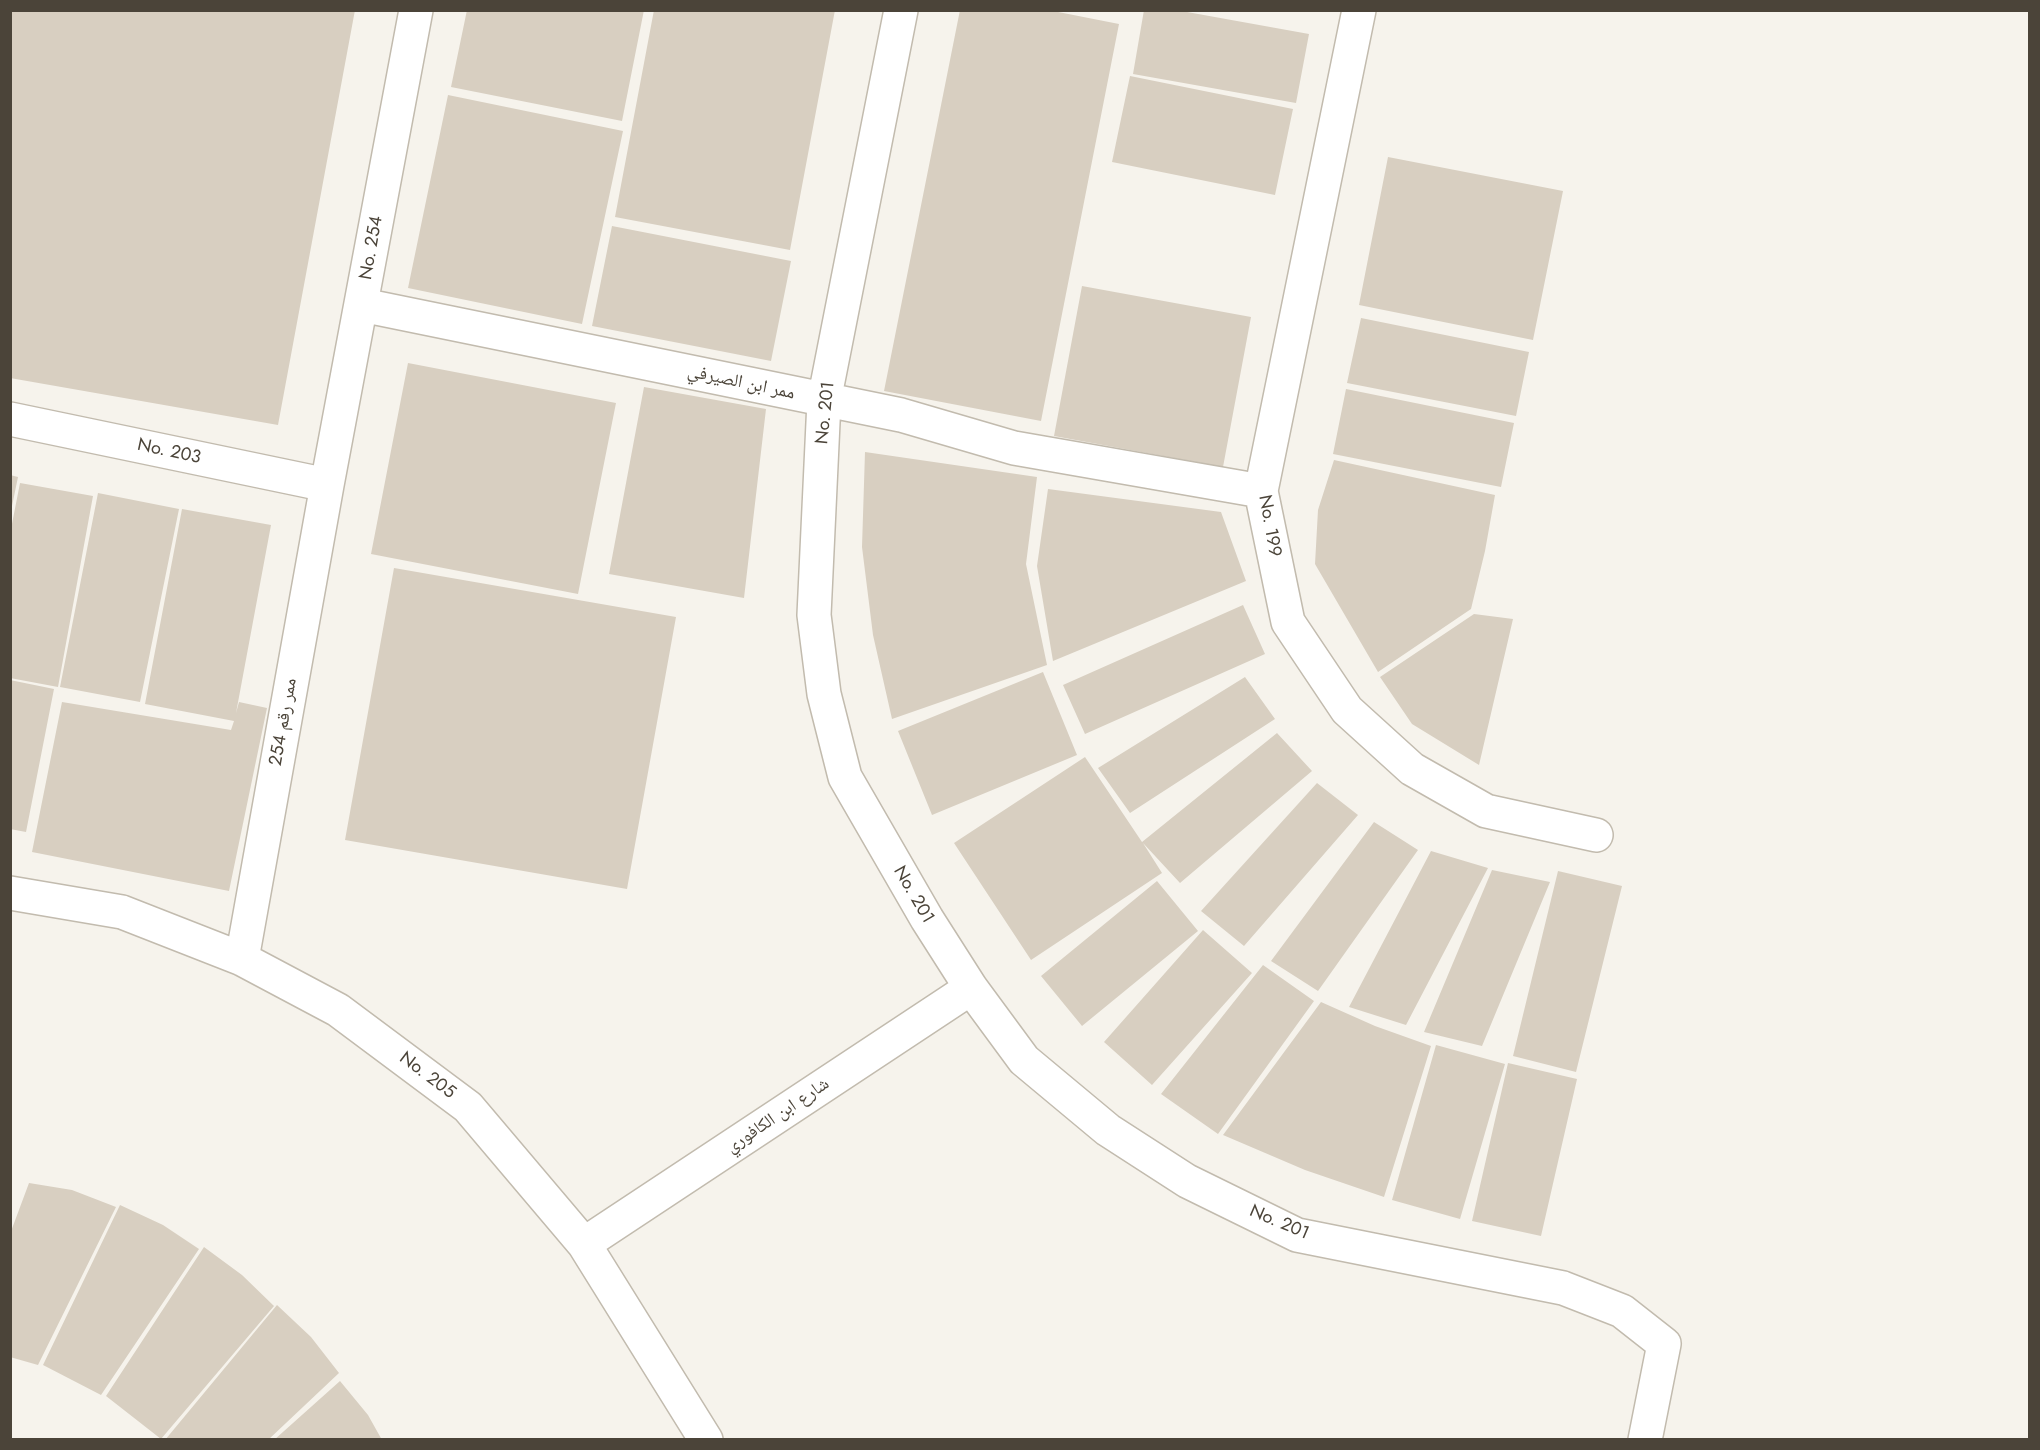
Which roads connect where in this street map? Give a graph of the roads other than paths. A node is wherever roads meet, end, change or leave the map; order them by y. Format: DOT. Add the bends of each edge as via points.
graph roads {
  1 [pos="416,10"];
  2 [pos="901,10"];
  3 [pos="1359,10"];
  4 [pos="362,305"];
  5 [pos="824,401"];
  6 [pos="10,419"];
  7 [pos="327,485"];
  8 [pos="1261,491"];
  9 [pos="1596,835"];
  10 [pos="10,893"];
  11 [pos="242,959"];
  12 [pos="971,988"];
  13 [pos="584,1244"];
  14 [pos="706,1440"];
  15 [pos="1645,1440"];
  1 -- 4 [label="street, No. 254"];
  2 -- 5 [label="street, No. 201"];
  3 -- 8 [label="street, No. 199"];
  4 -- 5 [label="street, ممر ابن الصيرفي"];
  4 -- 7 [label="street, No. 254"];
  5 -- 8 [label="street, ممر ابن الصيرفي" via="901,416 1014,448"];
  5 -- 12 [label="street, No. 201" via="814,615 824,694 846,777"];
  6 -- 7 [label="street, No. 203"];
  7 -- 11 [label="street, ممر رقم 254"];
  8 -- 9 [label="street, No. 199" via="1287,622 1347,710 1412,769 1486,812"];
  10 -- 11 [label="street, No. 205" via="122,912"];
  11 -- 13 [label="street, No. 205" via="339,1010 468,1107"];
  12 -- 13 [label="street, شارع ابن الكافوري"];
  12 -- 15 [label="street, No. 201" via="1024,1060 1108,1130 1187,1181 1298,1235 1563,1288 1622,1311 1664,1344"];
  13 -- 14 [label="street, No. 205"];
}
